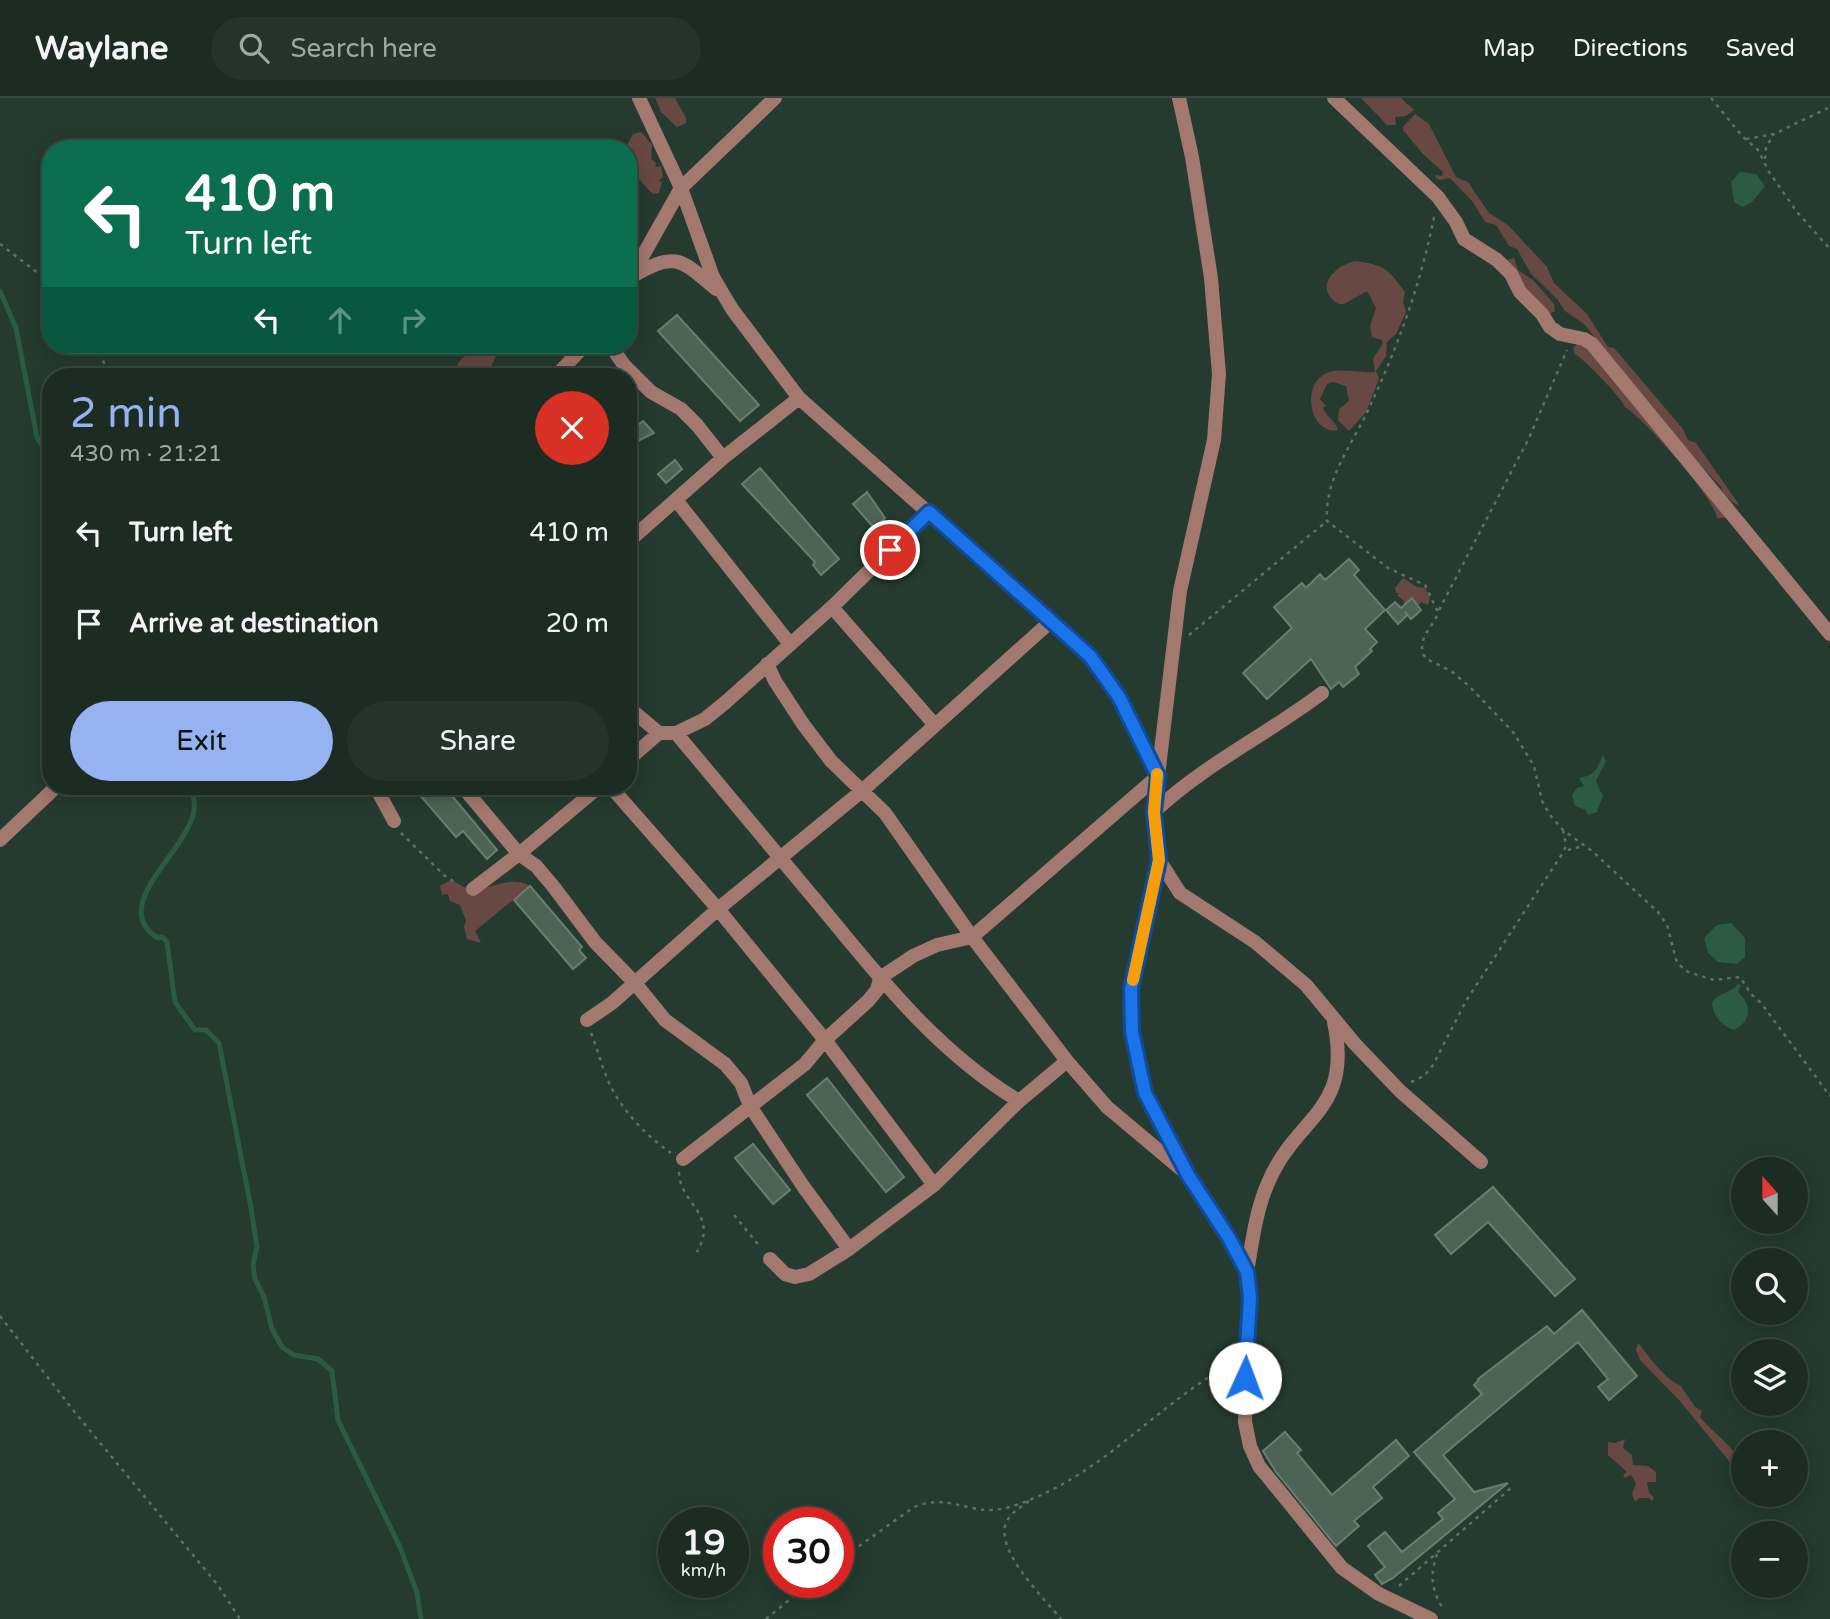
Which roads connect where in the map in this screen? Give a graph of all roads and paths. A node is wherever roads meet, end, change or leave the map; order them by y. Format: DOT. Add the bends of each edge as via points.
graph roads {
  1 [pos="639,98"];
  2 [pos="775,98"];
  3 [pos="1179,98"];
  4 [pos="1334,98"];
  5 [pos="1711,98"];
  6 [pos="1830,107"];
  7 [pos="1774,134"];
  8 [pos="1746,139"];
  9 [pos="1765,163"];
  10 [pos="681,188"];
  11 [pos="1438,197"];
  12 [pos="0,244"];
  13 [pos="1830,249"];
  14 [pos="637,266"];
  15 [pos="637,275"];
  16 [pos="42,276"];
  17 [pos="725,297"];
  18 [pos="1567,336"];
  19 [pos="577,354"];
  20 [pos="616,354"];
  21 [pos="563,368"];
  22 [pos="627,368"];
  23 [pos="637,378"];
  24 [pos="799,398"];
  25 [pos="723,458"];
  26 [pos="676,500"];
  27 [pos="929,512"];
  28 [pos="1327,521"];
  29 [pos="637,534"];
  30 [pos="832,607"];
  31 [pos="1438,612"];
  32 [pos="1050,622"];
  33 [pos="1830,634"];
  34 [pos="790,644"];
  35 [pos="1173,648"];
  36 [pos="768,664"];
  37 [pos="1322,693"];
  38 [pos="637,715"];
  39 [pos="934,724"];
  40 [pos="659,733"];
  41 [pos="676,733"];
  42 [pos="637,752"];
  43 [pos="1158,776"];
  44 [pos="863,790"];
  45 [pos="48,795"];
  46 [pos="380,795"];
  47 [pos="470,795"];
  48 [pos="589,795"];
  49 [pos="618,795"];
  50 [pos="1154,812"];
  51 [pos="394,821"];
  52 [pos="1563,830"];
  53 [pos="0,840"];
  54 [pos="1585,846"];
  55 [pos="1564,851"];
  56 [pos="520,854"];
  57 [pos="780,858"];
  58 [pos="1159,860"];
  59 [pos="473,889"];
  60 [pos="718,909"];
  61 [pos="972,937"];
  62 [pos="880,978"];
  63 [pos="634,982"];
  64 [pos="1333,1017"];
  65 [pos="587,1020"];
  66 [pos="825,1040"];
  67 [pos="1067,1061"];
  68 [pos="1390,1081"];
  69 [pos="1830,1096"];
  70 [pos="1019,1101"];
  71 [pos="750,1106"];
  72 [pos="683,1159"];
  73 [pos="1482,1162"];
  74 [pos="1188,1175"];
  75 [pos="934,1185"];
  76 [pos="734,1215"];
  77 [pos="849,1248"];
  78 [pos="697,1251"];
  79 [pos="770,1259"];
  80 [pos="1247,1272"];
  81 [pos="0,1316"];
  82 [pos="1246,1357"];
  83 [pos="1512,1487"];
  84 [pos="1030,1500"];
  85 [pos="854,1550"];
  86 [pos="1437,1553"];
  87 [pos="1378,1594"];
  88 [pos="792,1598"];
  89 [pos="1447,1615"];
  90 [pos="240,1619"];
  91 [pos="766,1619"];
  92 [pos="1060,1619"];
  93 [pos="1431,1619"];
  1 -- 10 [label="street"];
  2 -- 10 [label="street"];
  3 -- 35 [label="street" via="1212,278 1219,374 1214,440 1180,591"];
  4 -- 11 [label="street"];
  5 -- 8 [label="path"];
  6 -- 7 [label="path"];
  7 -- 8 [label="path"];
  7 -- 9 [label="path" via="1766,147"];
  8 -- 9 [label="path"];
  9 -- 13 [label="path" via="1797,212"];
  10 -- 14 [label="street"];
  10 -- 17 [label="street"];
  11 -- 18 [label="street" via="1464,239 1497,260 1550,327"];
  11 -- 28 [label="path" via="1412,303 1370,407 1335,473 1326,501"];
  12 -- 16 [label="path"];
  15 -- 17 [label="street" via="657,262 670,260 694,269"];
  17 -- 24 [label="street"];
  18 -- 31 [label="path" via="1565,358 1529,438"];
  18 -- 33 [label="street" via="1592,344"];
  19 -- 21 [label="street"];
  20 -- 22 [label="street"];
  23 -- 25 [label="street" via="681,409"];
  24 -- 25 [label="street"];
  24 -- 27 [label="street"];
  25 -- 26 [label="street"];
  26 -- 29 [label="street"];
  26 -- 34 [label="street"];
  27 -- 30 [label="street"];
  27 -- 32 [label="street"];
  28 -- 31 [label="path" via="1388,568 1425,585"];
  28 -- 35 [label="path"];
  30 -- 34 [label="street"];
  30 -- 39 [label="street"];
  31 -- 52 [label="path" via="1423,635 1422,653 1451,671 1513,732 1534,766 1542,802"];
  32 -- 39 [label="street"];
  32 -- 43 [label="street" via="1090,656 1119,697"];
  34 -- 36 [label="street"];
  35 -- 43 [label="street"];
  36 -- 41 [label="street" via="705,719"];
  36 -- 44 [label="street" via="803,724 831,761"];
  37 -- 50 [label="street" via="1174,792"];
  38 -- 40 [label="street"];
  39 -- 44 [label="street"];
  40 -- 41 [label="street"];
  40 -- 42 [label="street"];
  41 -- 57 [label="street"];
  43 -- 50 [label="street"];
  43 -- 61 [label="street"];
  44 -- 57 [label="street"];
  44 -- 61 [label="street" via="885,813"];
  45 -- 53 [label="street"];
  46 -- 51 [label="street"];
  47 -- 56 [label="street"];
  48 -- 56 [label="street"];
  49 -- 60 [label="street"];
  50 -- 58 [label="street"];
  51 -- 59 [label="path" via="404,838 445,876"];
  52 -- 54 [label="path"];
  52 -- 55 [label="path"];
  54 -- 55 [label="path"];
  54 -- 69 [label="path" via="1658,912 1667,925 1677,963 1688,972 1714,980 1741,977"];
  55 -- 68 [label="path" via="1466,1001 1433,1065 1418,1080"];
  56 -- 59 [label="street"];
  56 -- 63 [label="street" via="536,866 595,942"];
  57 -- 60 [label="street"];
  57 -- 62 [label="street"];
  58 -- 64 [label="street" via="1180,893 1255,942 1306,985"];
  58 -- 74 [label="street" via="1131,989 1132,1032 1145,1093"];
  60 -- 63 [label="street"];
  60 -- 66 [label="street"];
  61 -- 62 [label="street" via="937,945"];
  61 -- 67 [label="street"];
  62 -- 66 [label="street" via="868,1002"];
  62 -- 70 [label="street" via="931,1033 984,1080"];
  63 -- 65 [label="street"];
  63 -- 71 [label="street" via="665,1020 725,1064 741,1083"];
  64 -- 68 [label="street"];
  64 -- 80 [label="street" via="1339,1071 1332,1092 1267,1183"];
  65 -- 72 [label="path" via="619,1102 649,1137"];
  66 -- 71 [label="street" via="805,1064"];
  66 -- 75 [label="street"];
  67 -- 70 [label="street"];
  67 -- 74 [label="street" via="1107,1107"];
  68 -- 73 [label="street"];
  70 -- 75 [label="street"];
  71 -- 72 [label="street"];
  71 -- 77 [label="street"];
  72 -- 78 [label="path" via="679,1177 703,1220"];
  74 -- 80 [label="street"];
  75 -- 77 [label="street"];
  76 -- 79 [label="path"];
  77 -- 79 [label="street" via="809,1274 795,1277"];
  80 -- 82 [label="street"];
  81 -- 90 [label="path" via="217,1584"];
  82 -- 84 [label="path" via="1203,1379 1135,1435"];
  82 -- 87 [label="street" via="1245,1422 1259,1466 1342,1568"];
  83 -- 86 [label="path"];
  84 -- 85 [label="path" via="991,1510 929,1501"];
  84 -- 92 [label="path" via="1011,1514 1003,1534 1010,1556"];
  86 -- 87 [label="path" via="1398,1587"];
  86 -- 89 [label="path" via="1432,1585"];
  87 -- 93 [label="street"];
  88 -- 91 [label="path"];
}
